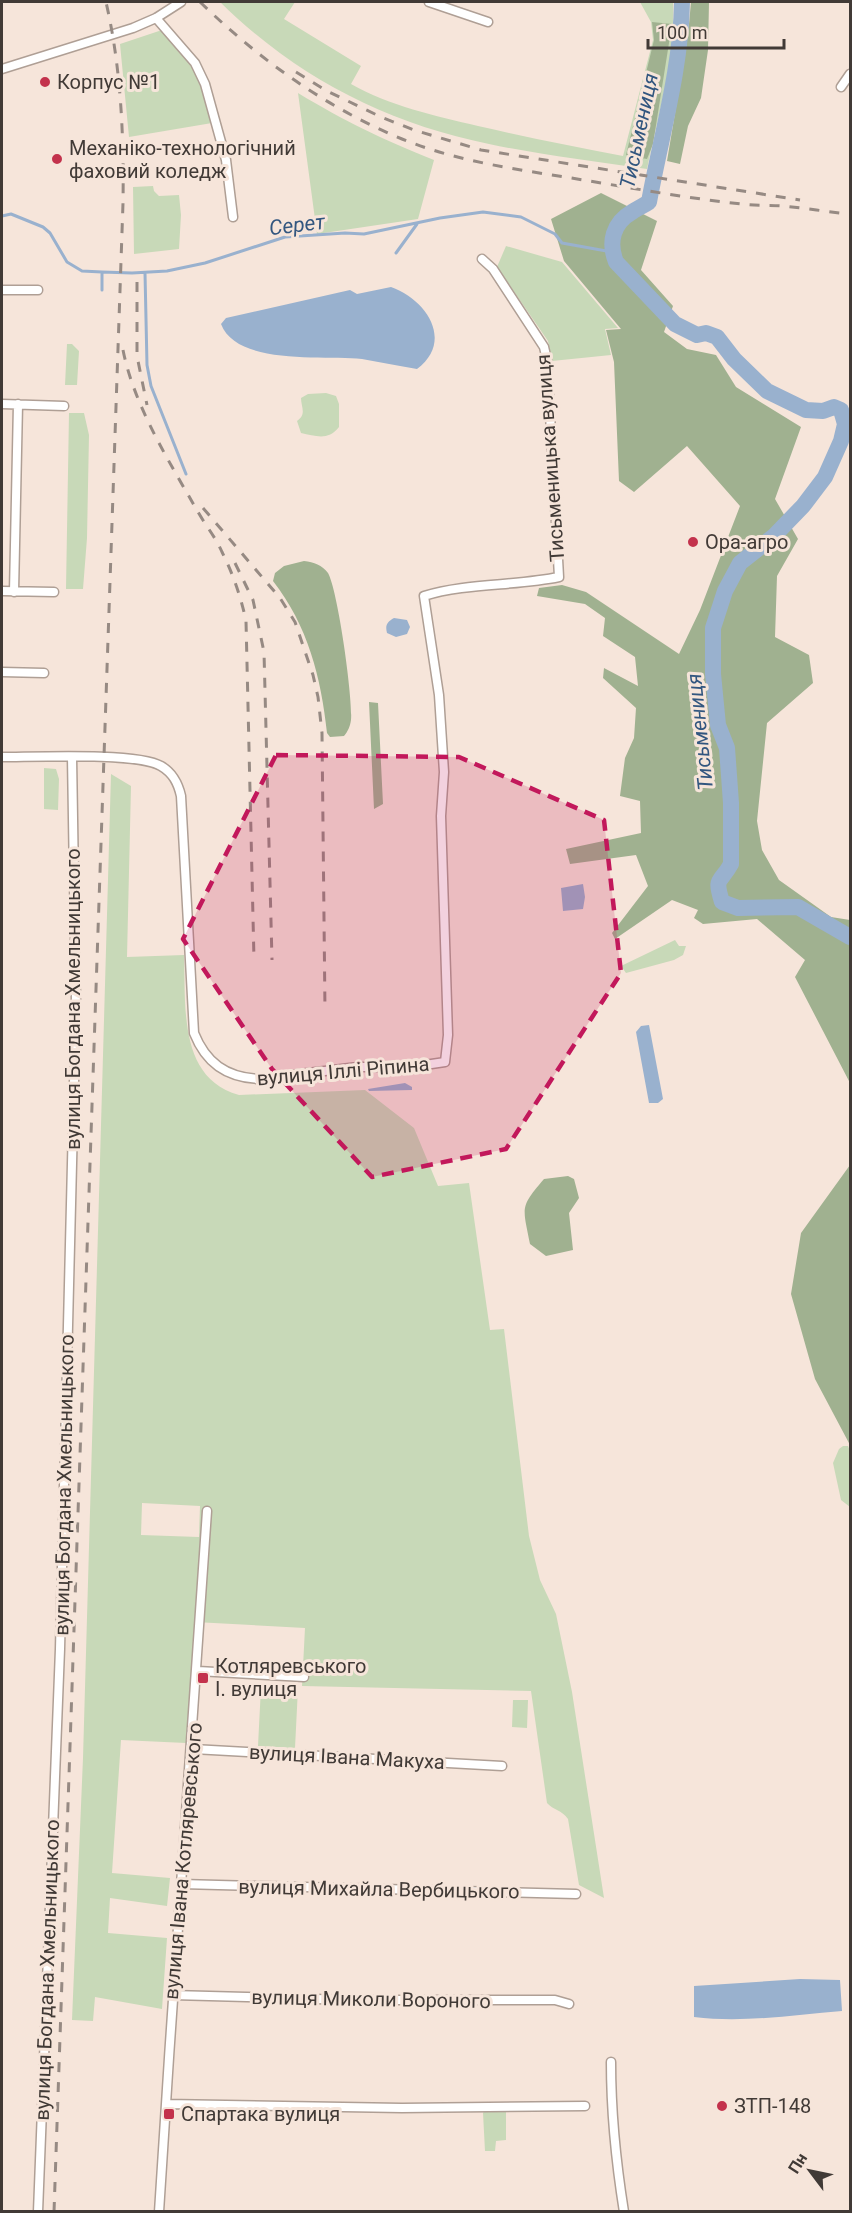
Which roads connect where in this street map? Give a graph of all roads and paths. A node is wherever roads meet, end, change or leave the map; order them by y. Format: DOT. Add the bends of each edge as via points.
graph roads {
  1 [pos="181,2"];
  2 [pos="429,2"];
  3 [pos="156,18"];
  4 [pos="488,22"];
  5 [pos="2,69"];
  6 [pos="850,74"];
  7 [pos="841,87"];
  8 [pos="233,217"];
  9 [pos="482,259"];
  10 [pos="2,290"];
  11 [pos="38,290"];
  12 [pos="2,404"];
  13 [pos="18,404"];
  14 [pos="64,406"];
  15 [pos="2,591"];
  16 [pos="14,592"];
  17 [pos="54,592"];
  18 [pos="424,596"];
  19 [pos="2,672"];
  20 [pos="44,673"];
  21 [pos="2,757"];
  22 [pos="72,757"];
  23 [pos="207,1511"];
  24 [pos="198,1671"];
  25 [pos="304,1677"];
  26 [pos="193,1749"];
  27 [pos="502,1766"];
  28 [pos="181,1884"];
  29 [pos="576,1894"];
  30 [pos="172,1995"];
  31 [pos="569,2004"];
  32 [pos="611,2062"];
  33 [pos="166,2104"];
  34 [pos="585,2106"];
  35 [pos="38,2211"];
  36 [pos="159,2211"];
  37 [pos="624,2211"];
  1 -- 3 [label="street"];
  2 -- 4 [label="street"];
  3 -- 5 [label="street"];
  3 -- 8 [label="street" via="195,63 205,84 226,160"];
  6 -- 7 [label="street"];
  9 -- 18 [label="street, Тисьменицька вулиця" via="493,269 544,346 559,577"];
  10 -- 11 [label="street"];
  12 -- 13 [label="street"];
  13 -- 14 [label="street"];
  13 -- 16 [label="street"];
  15 -- 16 [label="street"];
  16 -- 17 [label="street"];
  18 -- 22 [label="street, вулиця Іллі Ріпина" via="439,695 444,772 441,816 446,1062 411,1067 358,1066 258,1079 231,1075 212,1062 199,1047 194,1033 178,785 160,765 148,761"];
  19 -- 20 [label="street"];
  21 -- 22 [label="street, вулиця Іллі Ріпина"];
  22 -- 35 [label="street, вулиця Богдана Хмельницького" via="76,1013 60,1649"];
  23 -- 24 [label="street, вулиця Івана Котляревського"];
  24 -- 25 [label="street"];
  24 -- 26 [label="street, вулиця Івана Котляревського"];
  26 -- 27 [label="street, вулиця Івана Макуха"];
  26 -- 28 [label="street, вулиця Івана Котляревського"];
  28 -- 29 [label="street, вулиця Михайла Вербицького"];
  28 -- 30 [label="street, вулиця Івана Котляревського"];
  30 -- 31 [label="street, вулиця Миколи Вороного" via="555,2000"];
  30 -- 33 [label="street, вулиця Івана Котляревського"];
  32 -- 37 [label="street" via="611,2106"];
  33 -- 34 [label="street"];
  33 -- 36 [label="street, вулиця Івана Котляревського"];
}
